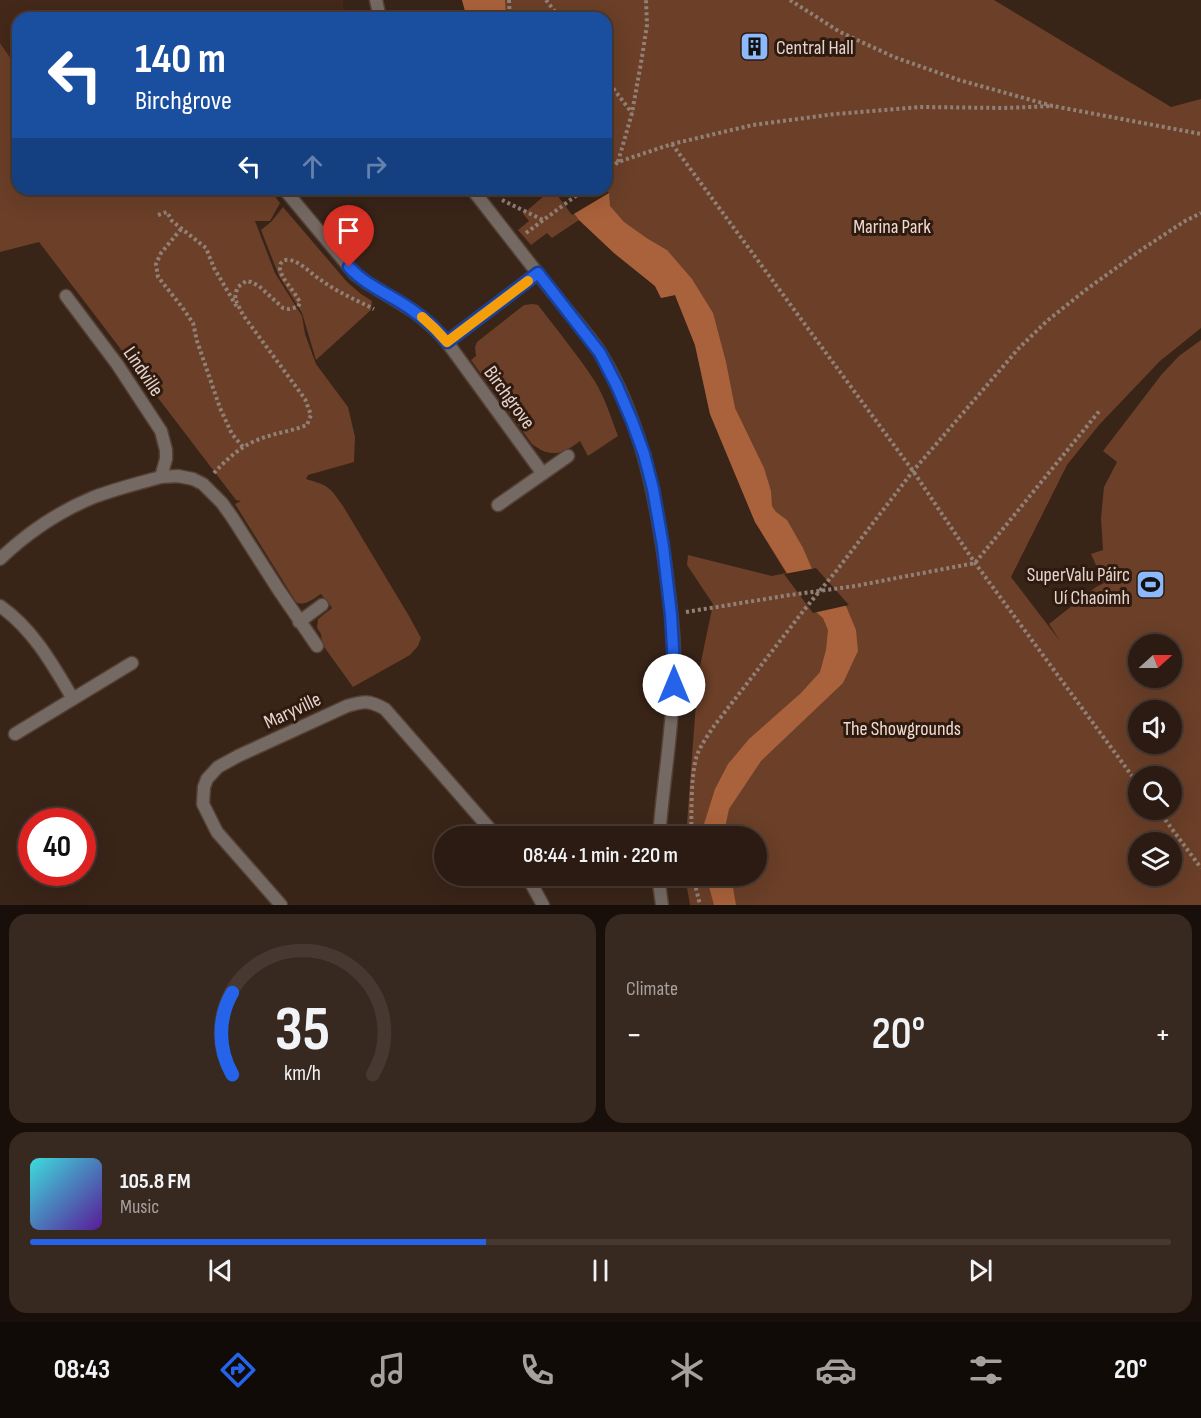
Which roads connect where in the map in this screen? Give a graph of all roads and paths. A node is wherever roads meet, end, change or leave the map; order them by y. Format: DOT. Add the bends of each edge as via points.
graph roads {
  1 [pos="546,0"];
  2 [pos="646,0"];
  3 [pos="790,0"];
  4 [pos="555,12"];
  5 [pos="612,87"];
  6 [pos="1053,106"];
  7 [pos="632,114"];
  8 [pos="1201,134"];
  9 [pos="672,144"];
  10 [pos="618,162"];
  11 [pos="612,167"];
  12 [pos="289,195"];
  13 [pos="477,195"];
  14 [pos="493,195"];
  15 [pos="577,195"];
  16 [pos="1201,213"];
  17 [pos="158,215"];
  18 [pos="544,221"];
  19 [pos="182,229"];
  20 [pos="513,242"];
  21 [pos="538,273"];
  22 [pos="66,296"];
  23 [pos="381,312"];
  24 [pos="243,315"];
  25 [pos="447,342"];
  26 [pos="1101,409"];
  27 [pos="243,447"];
  28 [pos="568,456"];
  29 [pos="913,471"];
  30 [pos="543,474"];
  31 [pos="161,477"];
  32 [pos="203,484"];
  33 [pos="498,505"];
  34 [pos="0,559"];
  35 [pos="975,563"];
  36 [pos="820,591"];
  37 [pos="322,605"];
  38 [pos="0,606"];
  39 [pos="671,615"];
  40 [pos="299,622"];
  41 [pos="317,646"];
  42 [pos="132,663"];
  43 [pos="73,699"];
  44 [pos="15,734"];
  45 [pos="1128,770"];
  46 [pos="1165,820"];
  47 [pos="486,826"];
  48 [pos="660,826"];
  49 [pos="691,826"];
  50 [pos="1201,868"];
  51 [pos="533,886"];
  52 [pos="659,886"];
  53 [pos="695,886"];
  54 [pos="281,905"];
  55 [pos="543,905"];
  56 [pos="662,905"];
  57 [pos="700,905"];
  1 -- 4 [label="path"];
  2 -- 7 [label="path" via="647,25"];
  3 -- 6 [label="path" via="840,32 894,57 958,80"];
  5 -- 7 [label="path"];
  6 -- 8 [label="path"];
  6 -- 9 [label="path" via="835,114 753,124"];
  7 -- 10 [label="path"];
  9 -- 10 [label="path"];
  9 -- 29 [label="path"];
  10 -- 11 [label="path"];
  12 -- 25 [label="street, Birchgrove" via="355,273 415,312"];
  13 -- 20 [label="street"];
  14 -- 18 [label="path"];
  15 -- 18 [label="path"];
  16 -- 29 [label="path" via="1140,250 1047,321"];
  17 -- 19 [label="path" via="166,212"];
  18 -- 20 [label="path"];
  19 -- 24 [label="path" via="206,248"];
  19 -- 27 [label="path" via="160,253 156,264 158,277 193,322 220,408"];
  20 -- 21 [label="street"];
  21 -- 25 [label="street"];
  21 -- 39 [label="street" via="600,353 632,421 653,489"];
  22 -- 31 [label="street, Lindville" via="161,431 166,459"];
  23 -- 24 [label="path" via="285,260 279,268 297,296 298,307 283,308 259,286 246,281 236,292"];
  24 -- 27 [label="path" via="305,399 311,415 307,425"];
  25 -- 30 [label="street, Birchgrove"];
  26 -- 35 [label="path"];
  27 -- 32 [label="path"];
  28 -- 30 [label="street"];
  29 -- 35 [label="path"];
  29 -- 36 [label="path"];
  30 -- 33 [label="street"];
  31 -- 32 [label="street" via="183,476"];
  31 -- 34 [label="street" via="94,497 63,512"];
  32 -- 40 [label="street" via="232,517"];
  35 -- 36 [label="path"];
  35 -- 45 [label="path"];
  36 -- 39 [label="path"];
  36 -- 49 [label="path" via="701,746 694,768"];
  37 -- 40 [label="street"];
  38 -- 43 [label="street" via="36,641"];
  39 -- 48 [label="street" via="674,685"];
  40 -- 41 [label="street"];
  42 -- 43 [label="street"];
  43 -- 44 [label="street"];
  46 -- 50 [label="path"];
  47 -- 54 [label="street, Maryville" via="385,709 363,702 347,706 218,767 204,787 203,804 217,832"];
  51 -- 55 [label="street"];
  52 -- 56 [label="street"];
  53 -- 57 [label="path"];
}
